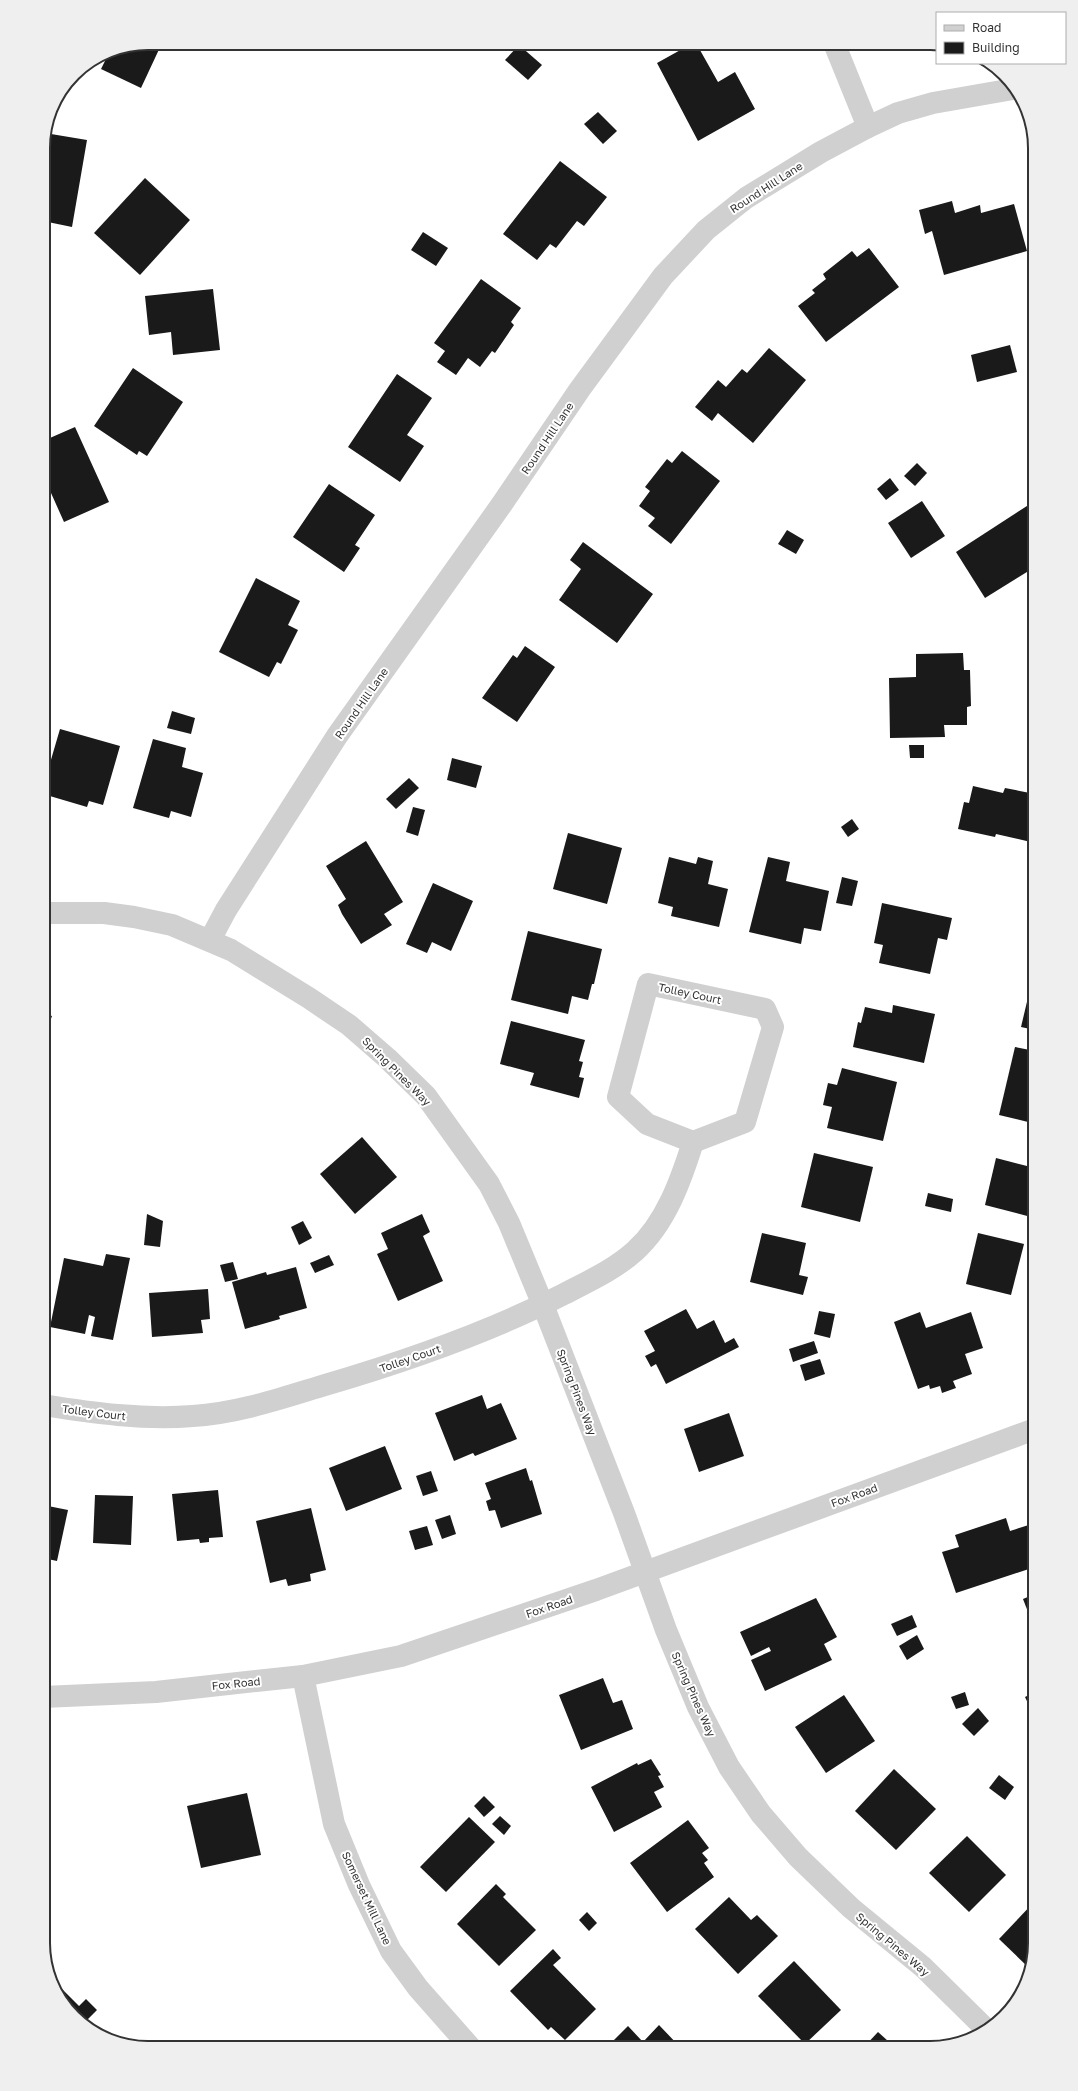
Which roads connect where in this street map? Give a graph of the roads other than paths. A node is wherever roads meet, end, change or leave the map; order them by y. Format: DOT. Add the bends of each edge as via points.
graph roads {
  1 [pos="837,50"];
  2 [pos="1009,90"];
  3 [pos="868,127"];
  4 [pos="50,913"];
  5 [pos="210,940"];
  6 [pos="693,1142"];
  7 [pos="543,1305"];
  8 [pos="50,1406"];
  9 [pos="1028,1432"];
  10 [pos="644,1572"];
  11 [pos="303,1676"];
  12 [pos="50,1697"];
  13 [pos="983,2026"];
  14 [pos="465,2041"];
  1 -- 3 [label="street"];
  2 -- 3 [label="street, Round Hill Lane" via="933,103 898,113"];
  3 -- 5 [label="street, Round Hill Lane" via="821,152 746,198 706,230 663,276 580,389 338,736 226,910"];
  4 -- 5 [label="street, Spring Pines Way" via="134,916 172,925"];
  5 -- 7 [label="street, Spring Pines Way" via="231,950 349,1025 426,1096 489,1184 509,1223"];
  6 -- 6 [label="street, Tolley Court" via="647,1124 618,1097 648,984 766,1009 772,1027 745,1122"];
  6 -- 7 [label="street, Tolley Court" via="683,1174 672,1197 656,1226 636,1250 613,1269"];
  7 -- 8 [label="street, Tolley Court" via="462,1340 357,1376 244,1409 193,1416 144,1417 96,1414"];
  7 -- 10 [label="street, Spring Pines Way"];
  9 -- 10 [label="street, Fox Road"];
  10 -- 11 [label="street, Fox Road" via="401,1656"];
  10 -- 13 [label="street, Spring Pines Way" via="698,1707 729,1768 761,1814 798,1857 851,1908 923,1967"];
  11 -- 12 [label="street, Fox Road" via="156,1692"];
  11 -- 14 [label="street, Somerset Mill Lane" via="334,1824 359,1886 392,1951 418,1988"];
}
